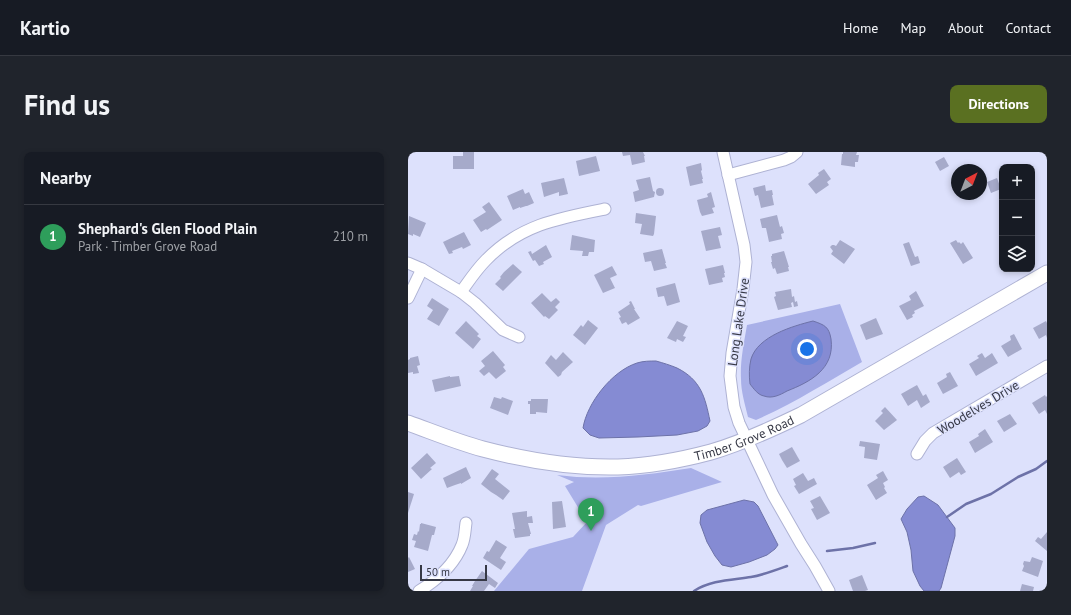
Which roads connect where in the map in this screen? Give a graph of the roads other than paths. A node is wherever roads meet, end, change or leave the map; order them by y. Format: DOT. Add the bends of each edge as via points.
graph roads {
  1 [pos="723,152"];
  2 [pos="797,152"];
  3 [pos="728,175"];
  4 [pos="605,209"];
  5 [pos="408,263"];
  6 [pos="422,269"];
  7 [pos="1047,273"];
  8 [pos="461,292"];
  9 [pos="408,298"];
  10 [pos="519,337"];
  11 [pos="1047,366"];
  12 [pos="408,423"];
  13 [pos="746,440"];
  14 [pos="917,454"];
  15 [pos="466,523"];
  16 [pos="419,591"];
  17 [pos="829,591"];
  1 -- 3 [label="street, Long Lake Drive"];
  2 -- 3 [label="street" via="784,160"];
  3 -- 13 [label="street, Long Lake Drive" via="746,262 730,376 734,407"];
  4 -- 8 [label="street" via="550,221 520,234 490,257"];
  5 -- 6 [label="street"];
  6 -- 8 [label="street"];
  6 -- 9 [label="street"];
  7 -- 13 [label="street, Timber Grove Road" via="801,415"];
  8 -- 10 [label="street" via="503,330"];
  11 -- 14 [label="street, Woodelves Drive" via="933,433"];
  12 -- 13 [label="street, Timber Grove Road" via="490,451 590,466 619,467 683,459"];
  13 -- 17 [label="street, Long Lake Drive" via="773,495"];
  15 -- 16 [label="street" via="462,545 453,560 438,578"];
}
